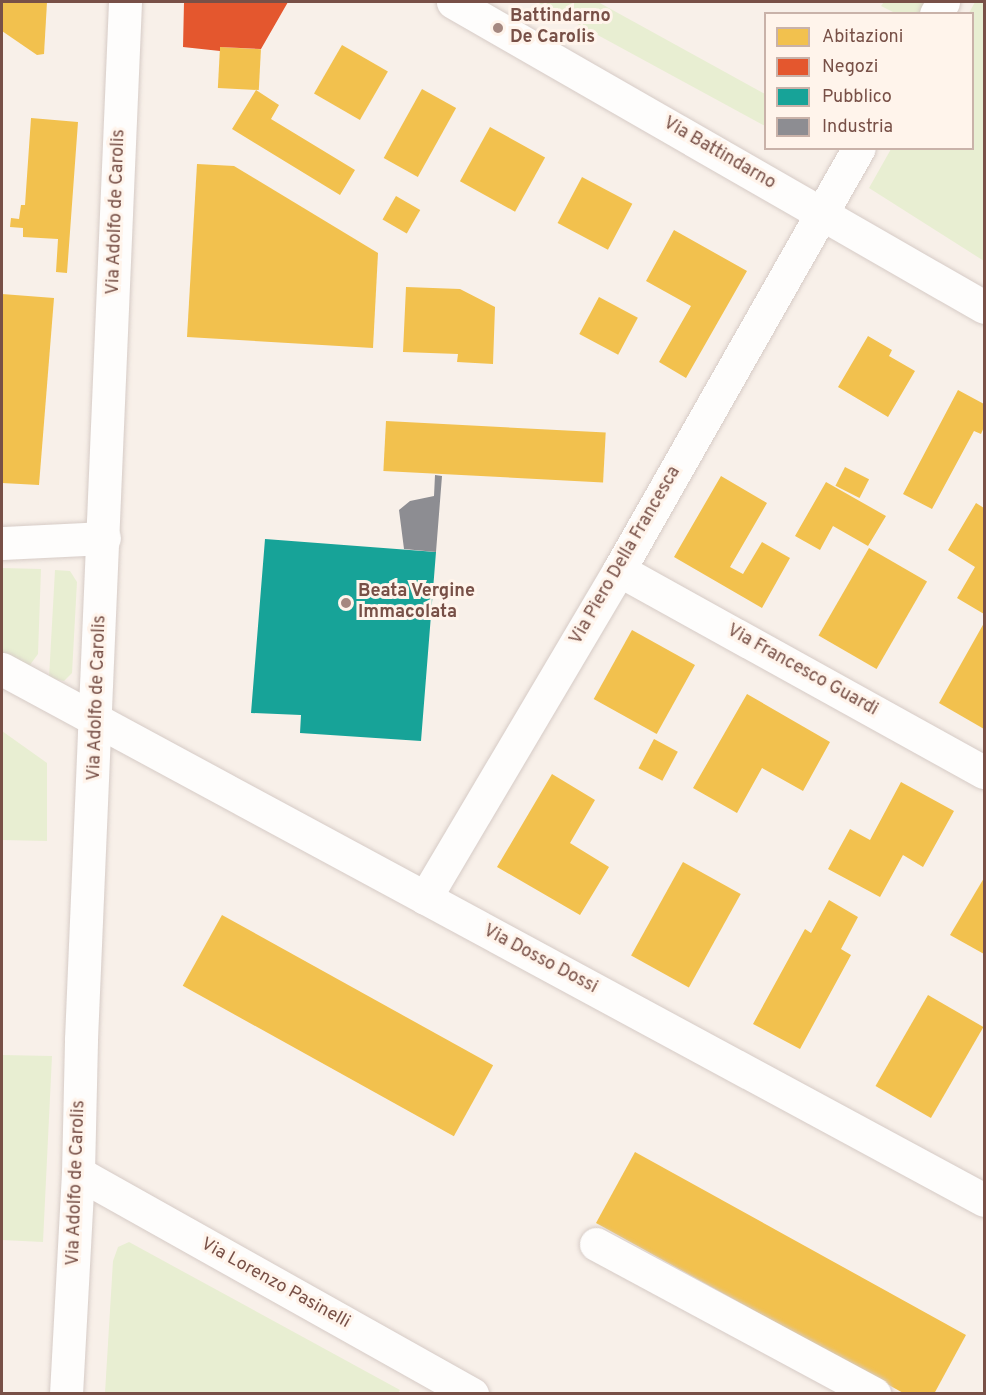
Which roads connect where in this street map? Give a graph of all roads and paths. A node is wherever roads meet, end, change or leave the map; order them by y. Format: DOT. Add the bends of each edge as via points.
graph roads {
  1 [pos="125,2"];
  2 [pos="453,2"];
  3 [pos="858,150"];
  4 [pos="822,213"];
  5 [pos="984,307"];
  6 [pos="104,538"];
  7 [pos="2,543"];
  8 [pos="619,570"];
  9 [pos="2,669"];
  10 [pos="97,719"];
  11 [pos="984,772"];
  12 [pos="425,898"];
  13 [pos="78,1173"];
  14 [pos="984,1200"];
  15 [pos="596,1244"];
  16 [pos="66,1394"];
  17 [pos="472,1394"];
  18 [pos="874,1394"];
  1 -- 6 [label="street, Via Adolfo de Carolis"];
  2 -- 4 [label="street, Via Battindarno"];
  3 -- 4 [label="street, Via Piero Della Francesca"];
  4 -- 5 [label="street, Via Battindarno"];
  4 -- 8 [label="street, Via Piero Della Francesca"];
  6 -- 7 [label="street"];
  6 -- 10 [label="street, Via Adolfo de Carolis"];
  8 -- 11 [label="street, Via Francesco Guardi"];
  8 -- 12 [label="street, Via Piero Della Francesca"];
  9 -- 10 [label="street, Via Dosso Dossi"];
  10 -- 12 [label="street, Via Dosso Dossi"];
  10 -- 13 [label="street, Via Adolfo de Carolis"];
  12 -- 14 [label="street, Via Dosso Dossi"];
  13 -- 16 [label="street, Via Adolfo de Carolis"];
  13 -- 17 [label="street, Via Lorenzo Pasinelli"];
  15 -- 18 [label="street"];
}
